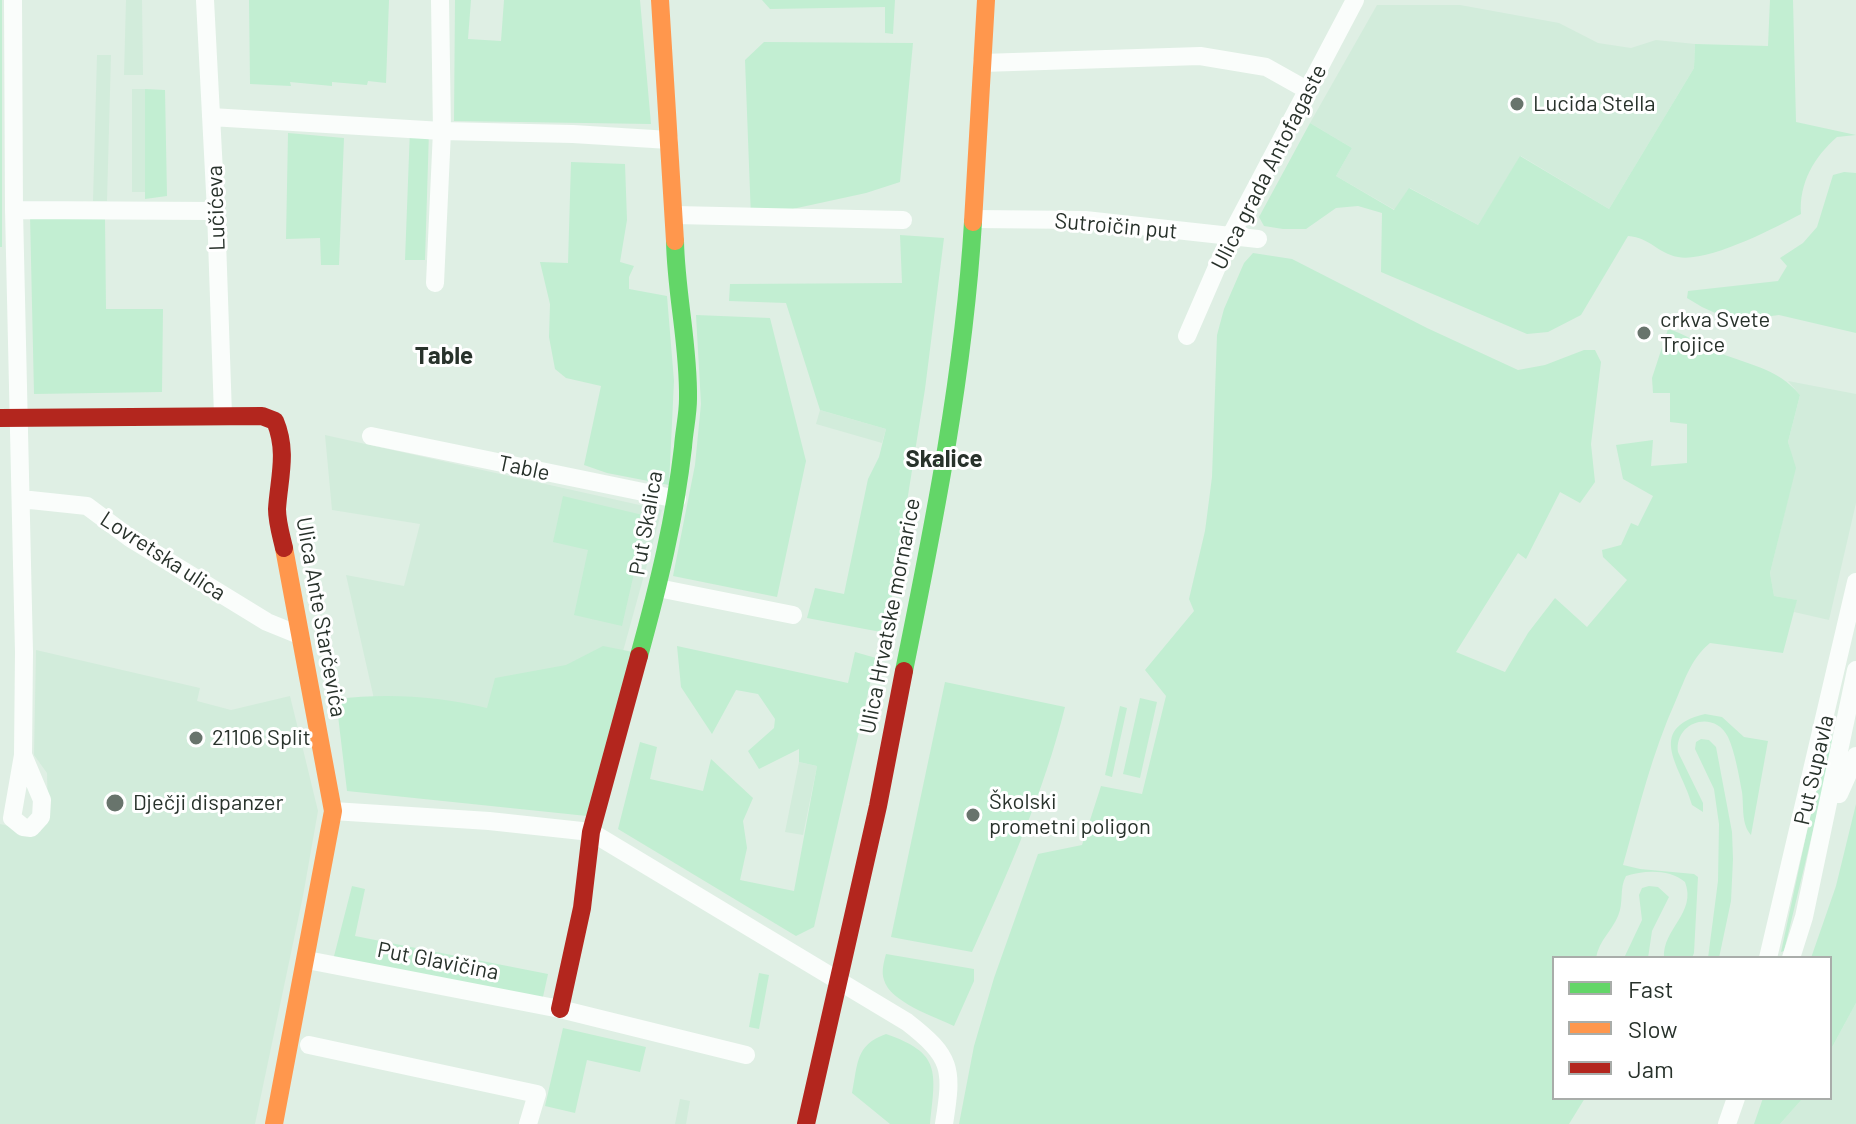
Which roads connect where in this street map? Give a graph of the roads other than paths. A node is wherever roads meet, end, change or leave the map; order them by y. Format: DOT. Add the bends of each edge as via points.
graph roads {
  1 [pos="13,0"];
  2 [pos="205,0"];
  3 [pos="440,0"];
  4 [pos="660,0"];
  5 [pos="986,0"];
  6 [pos="1355,0"];
  7 [pos="982,63"];
  8 [pos="1307,90"];
  9 [pos="211,117"];
  10 [pos="442,131"];
  11 [pos="669,140"];
  12 [pos="14,210"];
  13 [pos="216,211"];
  14 [pos="675,215"];
  15 [pos="974,219"];
  16 [pos="903,220"];
  17 [pos="1230,237"];
  18 [pos="1258,239"];
  19 [pos="435,283"];
  20 [pos="1187,336"];
  21 [pos="223,415"];
  22 [pos="0,418"];
  23 [pos="20,418"];
  24 [pos="371,436"];
  25 [pos="21,499"];
  26 [pos="677,499"];
  27 [pos="1856,582"];
  28 [pos="658,588"];
  29 [pos="793,615"];
  30 [pos="299,635"];
  31 [pos="1855,679"];
  32 [pos="1832,693"];
  33 [pos="1853,706"];
  34 [pos="23,755"];
  35 [pos="1856,756"];
  36 [pos="333,811"];
  37 [pos="1825,821"];
  38 [pos="591,832"];
  39 [pos="1768,956"];
  40 [pos="1792,956"];
  41 [pos="307,960"];
  42 [pos="838,980"];
  43 [pos="560,1009"];
  44 [pos="309,1045"];
  45 [pos="746,1055"];
  46 [pos="1735,1100"];
  47 [pos="274,1124"];
  48 [pos="528,1124"];
  49 [pos="806,1124"];
  50 [pos="944,1124"];
  51 [pos="1727,1124"];
  1 -- 12 [label="street"];
  2 -- 9 [label="street, Lučićeva"];
  3 -- 10 [label="street"];
  4 -- 11 [label="street, Put Skalica"];
  5 -- 7 [label="street, Ulica Hrvatske mornarice"];
  6 -- 8 [label="street, Ulica grada Antofagaste"];
  7 -- 8 [label="street" via="1200,56 1266,67"];
  7 -- 15 [label="street, Ulica Hrvatske mornarice"];
  8 -- 17 [label="street, Ulica grada Antofagaste"];
  9 -- 10 [label="street"];
  9 -- 13 [label="street, Lučićeva"];
  10 -- 11 [label="street"];
  10 -- 19 [label="street"];
  11 -- 14 [label="street, Put Skalica"];
  12 -- 13 [label="street"];
  12 -- 23 [label="street"];
  13 -- 21 [label="street, Lučićeva"];
  14 -- 16 [label="street"];
  14 -- 26 [label="street, Put Skalica" via="688,399"];
  15 -- 17 [label="street, Sutroičin put" via="1085,220"];
  15 -- 42 [label="street, Ulica Hrvatske mornarice" via="964,328 933,521"];
  17 -- 18 [label="street, Sutroičin put"];
  17 -- 20 [label="street, Ulica grada Antofagaste"];
  21 -- 23 [label="street, Ulica Ante Starčevića"];
  21 -- 30 [label="street, Ulica Ante Starčevića" via="262,416 275,421 282,437 277,513"];
  22 -- 23 [label="street, Ulica Ante Starčevića"];
  23 -- 25 [label="street"];
  24 -- 26 [label="street, Table"];
  25 -- 30 [label="street, Lovretska ulica" via="87,506 267,622"];
  25 -- 34 [label="street"];
  26 -- 28 [label="street, Put Skalica"];
  27 -- 32 [label="street, Put Supavla"];
  28 -- 29 [label="street"];
  28 -- 38 [label="street, Put Skalica"];
  30 -- 36 [label="street, Ulica Ante Starčevića"];
  31 -- 32 [label="street"];
  31 -- 33 [label="street, Put Supavla"];
  32 -- 33 [label="street"];
  32 -- 39 [label="street, Put Supavla"];
  33 -- 37 [label="street, Put Supavla"];
  35 -- 37 [label="street"];
  36 -- 38 [label="street"];
  36 -- 41 [label="street, Ulica Ante Starčevića"];
  37 -- 40 [label="street, Put Supavla"];
  38 -- 42 [label="street"];
  38 -- 43 [label="street" via="582,908"];
  41 -- 43 [label="street, Put Glavičina"];
  41 -- 47 [label="street, Ulica Ante Starčevića"];
  42 -- 49 [label="street, Ulica Hrvatske mornarice"];
  42 -- 50 [label="street" via="936,1045 947,1064 950,1091"];
  43 -- 45 [label="street, Put Glavičina"];
  44 -- 48 [label="street" via="537,1094"];
  46 -- 51 [label="street"];
}
